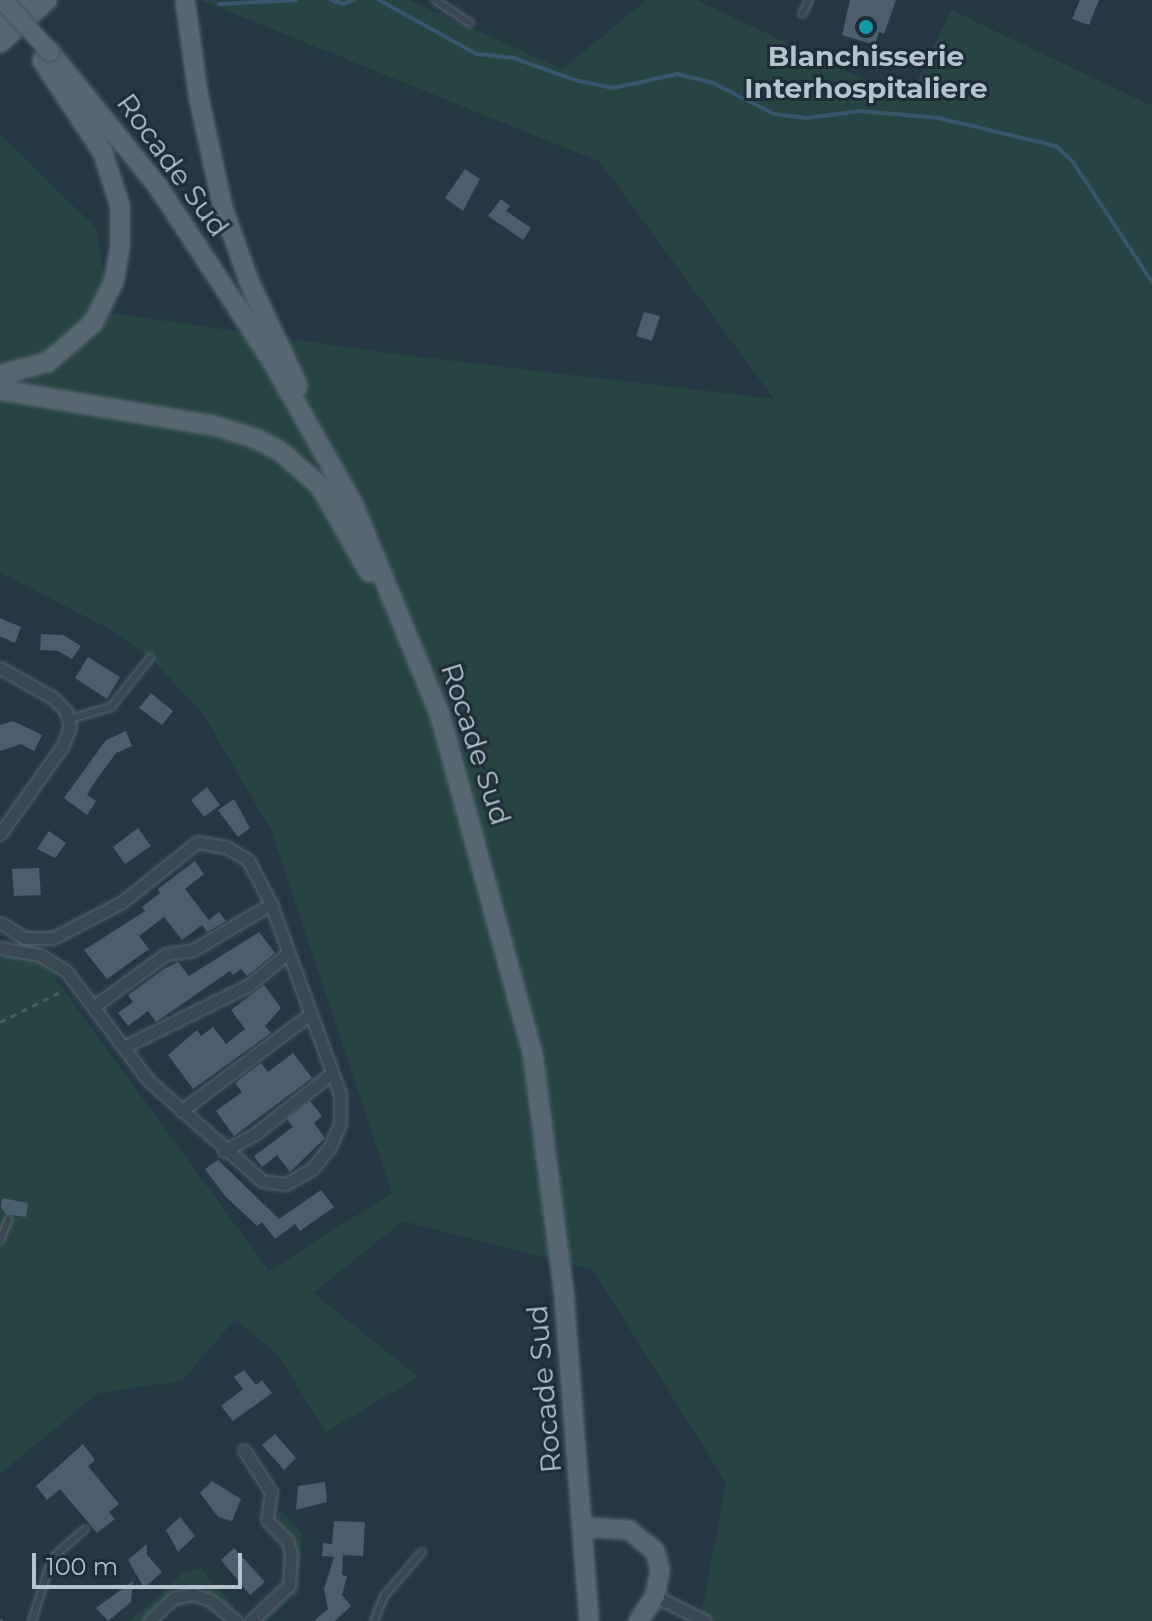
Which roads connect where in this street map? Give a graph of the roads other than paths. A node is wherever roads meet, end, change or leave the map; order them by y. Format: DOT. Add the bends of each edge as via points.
graph roads {
  1 [pos="3,0"];
  2 [pos="21,0"];
  3 [pos="47,0"];
  4 [pos="185,0"];
  5 [pos="435,0"];
  6 [pos="809,0"];
  7 [pos="0,11"];
  8 [pos="802,14"];
  9 [pos="0,19"];
  10 [pos="470,23"];
  11 [pos="0,43"];
  12 [pos="46,56"];
  13 [pos="0,375"];
  14 [pos="0,390"];
  15 [pos="353,504"];
  16 [pos="150,658"];
  17 [pos="0,668"];
  18 [pos="70,719"];
  19 [pos="468,804"];
  20 [pos="0,834"];
  21 [pos="271,904"];
  22 [pos="1,922"];
  23 [pos="0,941"];
  24 [pos="0,948"];
  25 [pos="288,953"];
  26 [pos="96,1005"];
  27 [pos="309,1015"];
  28 [pos="124,1047"];
  29 [pos="332,1073"];
  30 [pos="181,1111"];
  31 [pos="224,1151"];
  32 [pos="9,1219"];
  33 [pos="0,1240"];
  34 [pos="244,1450"];
  35 [pos="584,1527"];
  36 [pos="85,1529"];
  37 [pos="422,1552"];
  38 [pos="655,1596"];
  39 [pos="32,1621"];
  40 [pos="149,1621"];
  41 [pos="236,1621"];
  42 [pos="251,1621"];
  43 [pos="374,1621"];
  44 [pos="589,1621"];
  45 [pos="639,1621"];
  46 [pos="705,1621"];
  1 -- 12 [label="main road, Rocade Sud, bridge"];
  2 -- 9 [label="main road"];
  3 -- 11 [label="main road"];
  4 -- 15 [label="main road" via="199,99 227,220 249,281"];
  5 -- 10 [label="lane"];
  6 -- 8 [label="lane"];
  7 -- 12 [label="main road"];
  12 -- 13 [label="main road" via="103,153 120,206 120,247 114,281 93,323 48,362"];
  12 -- 15 [label="main road, Rocade Sud" via="157,185 214,268"];
  14 -- 19 [label="main road" via="236,431 300,466 337,509 364,559"];
  15 -- 19 [label="main road, Rocade Sud" via="429,687"];
  16 -- 18 [label="lane" via="111,707"];
  17 -- 18 [label="street" via="53,698"];
  18 -- 20 [label="street" via="63,745"];
  19 -- 35 [label="main road, Rocade Sud" via="533,1055 563,1280"];
  21 -- 22 [label="street" via="248,860 226,847 197,842 122,902 53,938 25,938"];
  21 -- 25 [label="street"];
  21 -- 26 [label="street" via="193,950 166,954"];
  22 -- 23 [label="street"];
  24 -- 26 [label="street" via="40,955 77,982"];
  25 -- 27 [label="street"];
  25 -- 28 [label="street" via="249,985"];
  26 -- 28 [label="street"];
  27 -- 29 [label="street"];
  27 -- 30 [label="street"];
  28 -- 30 [label="street"];
  29 -- 31 [label="street" via="255,1134"];
  29 -- 31 [label="street" via="340,1094 340,1124 312,1169 286,1184 273,1185"];
  30 -- 31 [label="street"];
  32 -- 33 [label="lane"];
  34 -- 42 [label="street" via="271,1492 267,1520 291,1554 289,1585"];
  35 -- 38 [label="main road" via="629,1530 645,1539 659,1560"];
  35 -- 44 [label="main road, Rocade Sud"];
  36 -- 39 [label="lane" via="52,1558"];
  37 -- 43 [label="lane" via="384,1596"];
  38 -- 45 [label="main road"];
  38 -- 46 [label="street"];
  40 -- 41 [label="street" via="174,1598 193,1594"];
}
